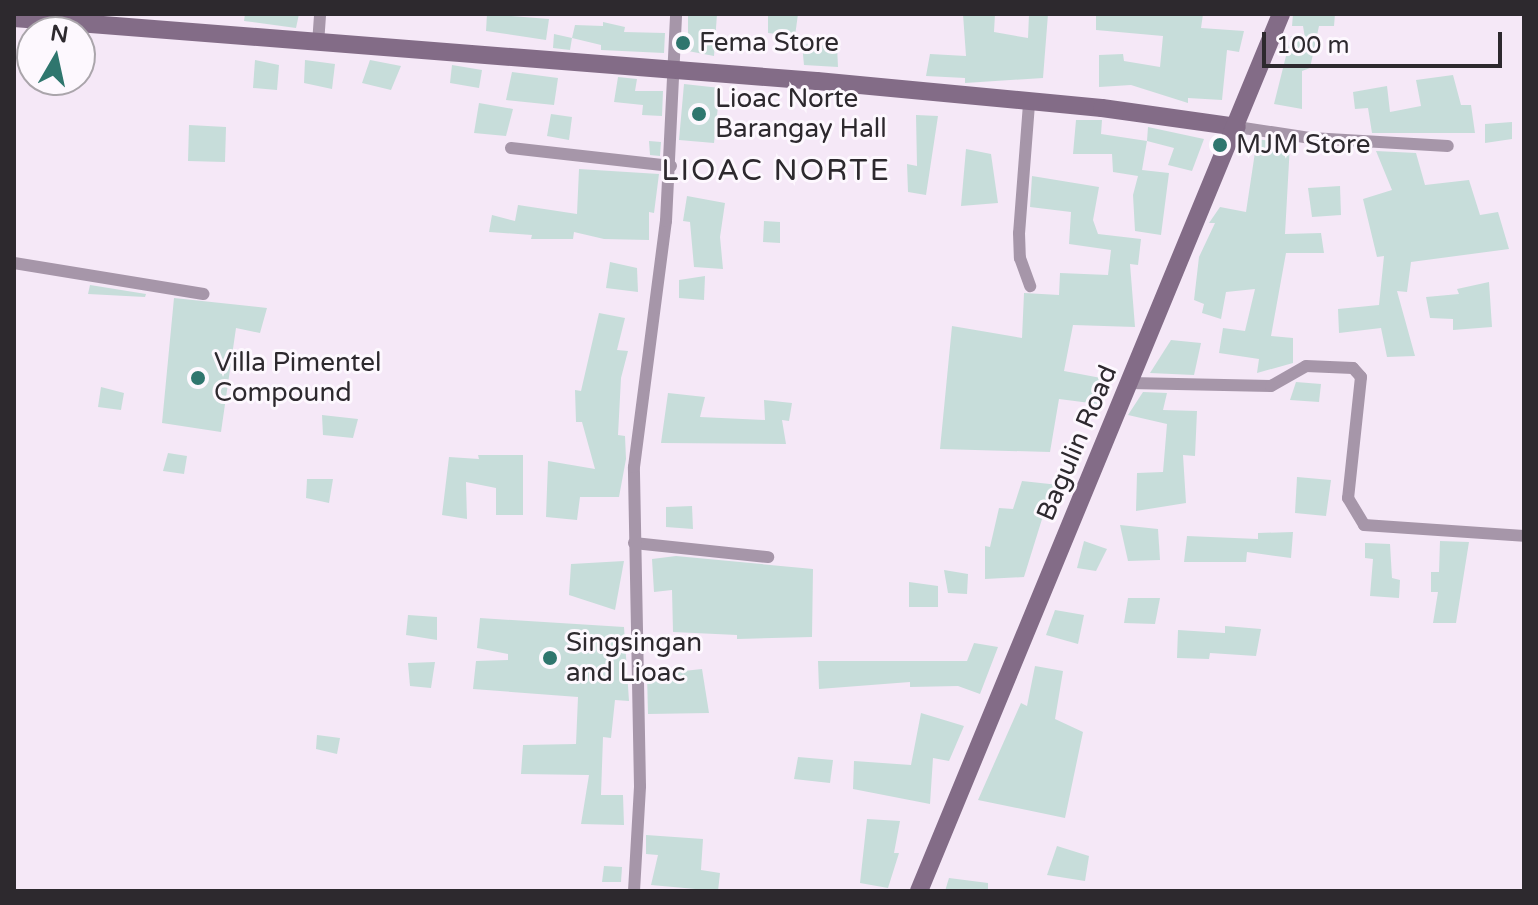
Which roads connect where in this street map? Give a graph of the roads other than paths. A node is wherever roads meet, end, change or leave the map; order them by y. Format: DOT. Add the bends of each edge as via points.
graph roads {
  1 [pos="320,14"];
  2 [pos="676,14"];
  3 [pos="1280,15"];
  4 [pos="14,18"];
  5 [pos="318,44"];
  6 [pos="674,71"];
  7 [pos="1029,104"];
  8 [pos="1237,127"];
  9 [pos="1448,146"];
  10 [pos="511,148"];
  11 [pos="671,166"];
  12 [pos="14,263"];
  13 [pos="1030,286"];
  14 [pos="203,294"];
  15 [pos="1130,383"];
  16 [pos="1524,536"];
  17 [pos="634,543"];
  18 [pos="768,557"];
  19 [pos="634,891"];
  20 [pos="919,891"];
  1 -- 5 [label="street"];
  2 -- 6 [label="street"];
  3 -- 8 [label="street, Bagulin Road"];
  4 -- 5 [label="street"];
  5 -- 6 [label="street"];
  6 -- 7 [label="street"];
  6 -- 11 [label="street"];
  7 -- 8 [label="street"];
  7 -- 13 [label="street" via="1019,246"];
  8 -- 9 [label="street" via="1311,138"];
  8 -- 15 [label="street, Bagulin Road"];
  10 -- 11 [label="street"];
  11 -- 17 [label="street" via="636,427"];
  12 -- 14 [label="street"];
  15 -- 16 [label="street" via="1271,386 1306,366 1353,368 1361,377 1348,498 1364,525"];
  15 -- 20 [label="street, Bagulin Road"];
  17 -- 18 [label="street"];
  17 -- 19 [label="street" via="640,786"];
}
